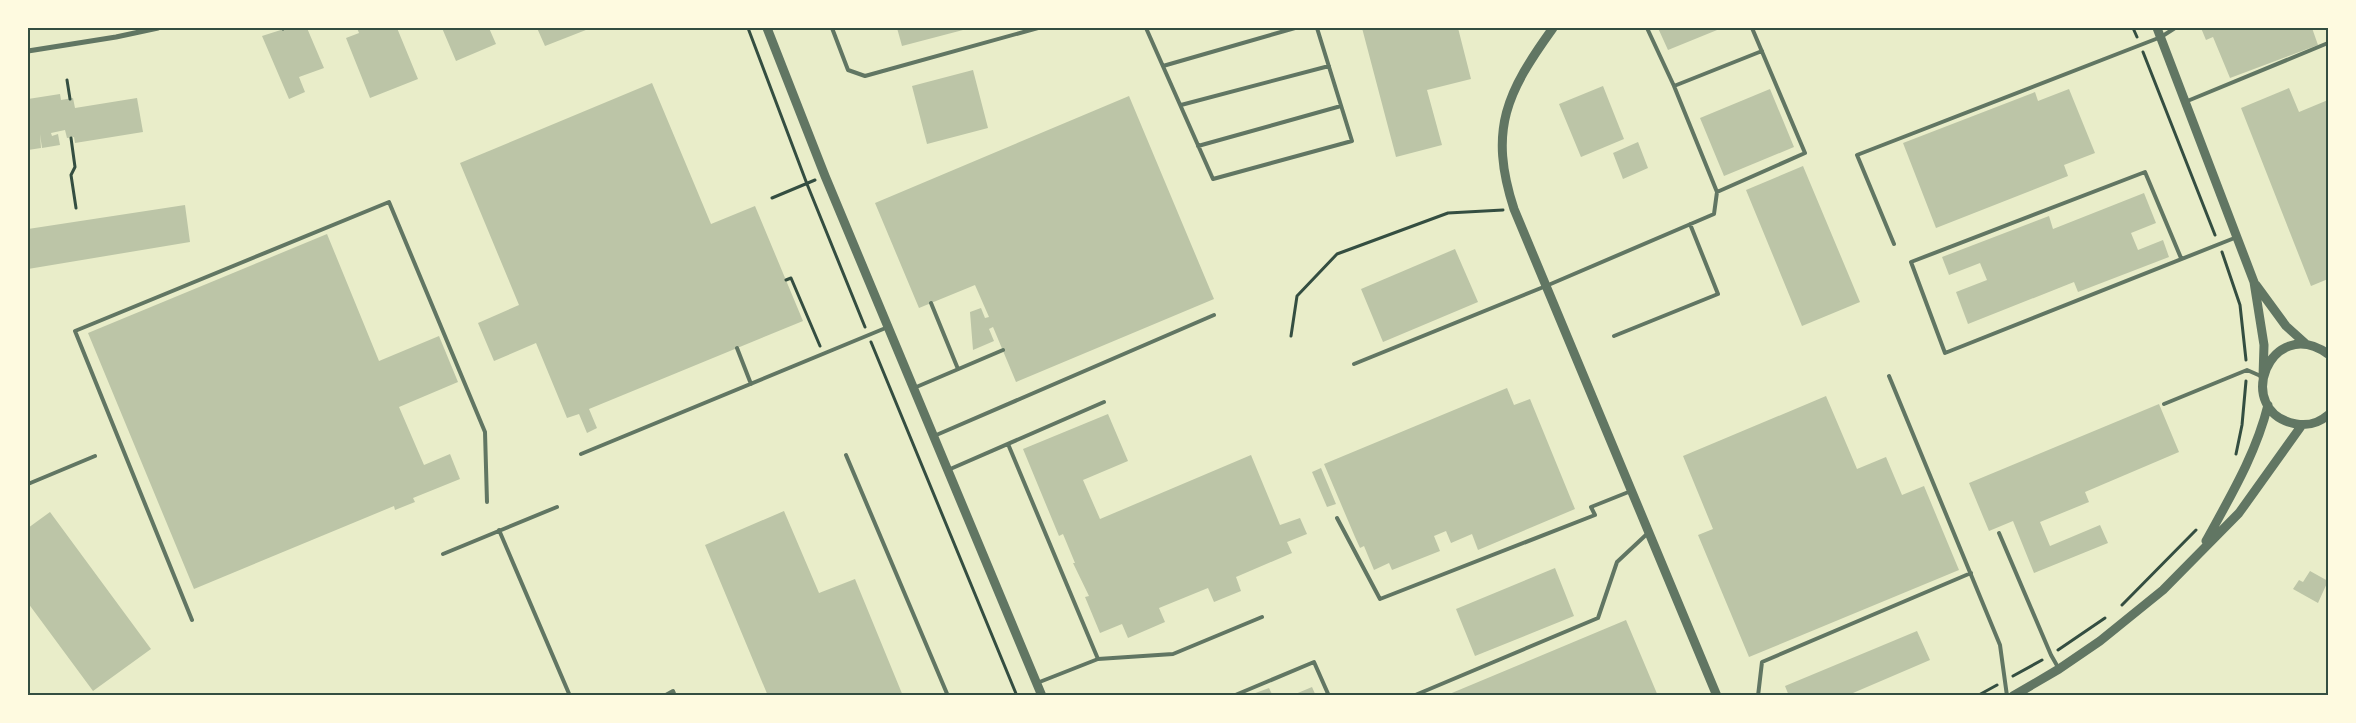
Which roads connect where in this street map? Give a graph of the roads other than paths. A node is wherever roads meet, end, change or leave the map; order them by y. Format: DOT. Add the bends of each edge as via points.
graph roads {
  1 [pos="158,28"];
  2 [pos="767,28"];
  3 [pos="832,28"];
  4 [pos="1038,28"];
  5 [pos="1146,28"];
  6 [pos="1295,28"];
  7 [pos="1317,28"];
  8 [pos="1554,28"];
  9 [pos="1646,28"];
  10 [pos="1752,28"];
  11 [pos="2175,28"];
  12 [pos="2159,32"];
  13 [pos="2328,43"];
  14 [pos="1762,50"];
  15 [pos="28,51"];
  16 [pos="1163,66"];
  17 [pos="1329,66"];
  18 [pos="1674,86"];
  19 [pos="2185,102"];
  20 [pos="1180,106"];
  21 [pos="1341,106"];
  22 [pos="1198,146"];
  23 [pos="1717,192"];
  24 [pos="1690,224"];
  25 [pos="2237,237"];
  26 [pos="1894,244"];
  27 [pos="2181,258"];
  28 [pos="2254,282"];
  29 [pos="1546,286"];
  30 [pos="931,303"];
  31 [pos="1214,315"];
  32 [pos="888,327"];
  33 [pos="1614,336"];
  34 [pos="2306,344"];
  35 [pos="737,348"];
  36 [pos="1003,350"];
  37 [pos="2328,354"];
  38 [pos="1354,364"];
  39 [pos="958,369"];
  40 [pos="1889,376"];
  41 [pos="2263,377"];
  42 [pos="751,384"];
  43 [pos="914,388"];
  44 [pos="1104,402"];
  45 [pos="2164,404"];
  46 [pos="2268,405"];
  47 [pos="2328,415"];
  48 [pos="2302,425"];
  49 [pos="934,436"];
  50 [pos="1008,444"];
  51 [pos="581,454"];
  52 [pos="846,455"];
  53 [pos="95,456"];
  54 [pos="948,470"];
  55 [pos="28,484"];
  56 [pos="1633,490"];
  57 [pos="487,502"];
  58 [pos="557,507"];
  59 [pos="1337,518"];
  60 [pos="499,530"];
  61 [pos="1650,532"];
  62 [pos="1999,533"];
  63 [pos="2202,548"];
  64 [pos="443,554"];
  65 [pos="1971,574"];
  66 [pos="1262,617"];
  67 [pos="192,620"];
  68 [pos="1098,659"];
  69 [pos="2059,669"];
  70 [pos="1037,683"];
  71 [pos="570,696"];
  72 [pos="664,696"];
  73 [pos="675,696"];
  74 [pos="948,696"];
  75 [pos="1042,696"];
  76 [pos="1233,696"];
  77 [pos="1329,696"];
  78 [pos="1413,696"];
  79 [pos="1717,696"];
  80 [pos="1758,696"];
  81 [pos="2007,696"];
  82 [pos="2013,696"];
  1 -- 15 [label="street"];
  2 -- 32 [label="street"];
  3 -- 4 [label="lane" via="848,70 865,76"];
  5 -- 16 [label="lane"];
  6 -- 16 [label="lane"];
  7 -- 17 [label="lane"];
  8 -- 29 [label="street" via="1523,71 1512,93 1502,138 1506,186"];
  9 -- 18 [label="lane"];
  10 -- 14 [label="lane"];
  11 -- 12 [label="lane"];
  12 -- 19 [label="street"];
  12 -- 26 [label="lane" via="1857,154"];
  13 -- 19 [label="lane"];
  14 -- 18 [label="lane"];
  14 -- 23 [label="lane" via="1805,153"];
  16 -- 20 [label="lane"];
  17 -- 20 [label="lane"];
  17 -- 21 [label="lane"];
  18 -- 23 [label="lane"];
  19 -- 25 [label="street"];
  20 -- 22 [label="lane"];
  21 -- 22 [label="lane"];
  21 -- 22 [label="lane" via="1352,141 1213,179"];
  23 -- 24 [label="lane" via="1714,214"];
  24 -- 29 [label="lane"];
  24 -- 33 [label="lane" via="1718,294"];
  25 -- 27 [label="lane"];
  25 -- 28 [label="street"];
  27 -- 27 [label="lane" via="1945,353 1911,262 2145,172"];
  28 -- 34 [label="street" via="2286,326"];
  28 -- 41 [label="street" via="2264,345"];
  29 -- 38 [label="lane"];
  29 -- 56 [label="street"];
  30 -- 39 [label="lane"];
  31 -- 49 [label="lane"];
  32 -- 42 [label="lane"];
  32 -- 43 [label="street"];
  34 -- 37 [label="street"];
  34 -- 41 [label="street" via="2278,352 2268,363"];
  35 -- 42 [label="lane"];
  36 -- 39 [label="lane"];
  39 -- 43 [label="lane"];
  40 -- 65 [label="lane"];
  41 -- 45 [label="lane" via="2247,370"];
  41 -- 46 [label="street" via="2262,386"];
  42 -- 51 [label="lane"];
  43 -- 49 [label="street"];
  44 -- 50 [label="lane"];
  46 -- 48 [label="street" via="2282,419"];
  46 -- 63 [label="street" via="2250,459"];
  47 -- 48 [label="street" via="2315,423"];
  48 -- 63 [label="street" via="2239,513"];
  49 -- 54 [label="street"];
  50 -- 54 [label="lane"];
  50 -- 68 [label="lane"];
  52 -- 74 [label="lane"];
  53 -- 55 [label="lane"];
  54 -- 70 [label="street"];
  56 -- 59 [label="lane" via="1591,507 1594,515 1380,599"];
  56 -- 61 [label="street"];
  57 -- 67 [label="lane" via="486,432 389,202 75,331"];
  58 -- 60 [label="lane"];
  60 -- 64 [label="lane"];
  60 -- 71 [label="lane"];
  61 -- 78 [label="lane" via="1617,562 1598,618"];
  61 -- 79 [label="street"];
  62 -- 69 [label="lane" via="2050,655"];
  63 -- 69 [label="street" via="2138,612"];
  65 -- 80 [label="lane" via="1762,662"];
  65 -- 81 [label="lane" via="2000,645"];
  66 -- 68 [label="lane" via="1173,654"];
  68 -- 70 [label="lane"];
  69 -- 82 [label="street"];
  70 -- 75 [label="street"];
  72 -- 73 [label="lane" via="674,691"];
  76 -- 77 [label="lane" via="1314,662"];
}
